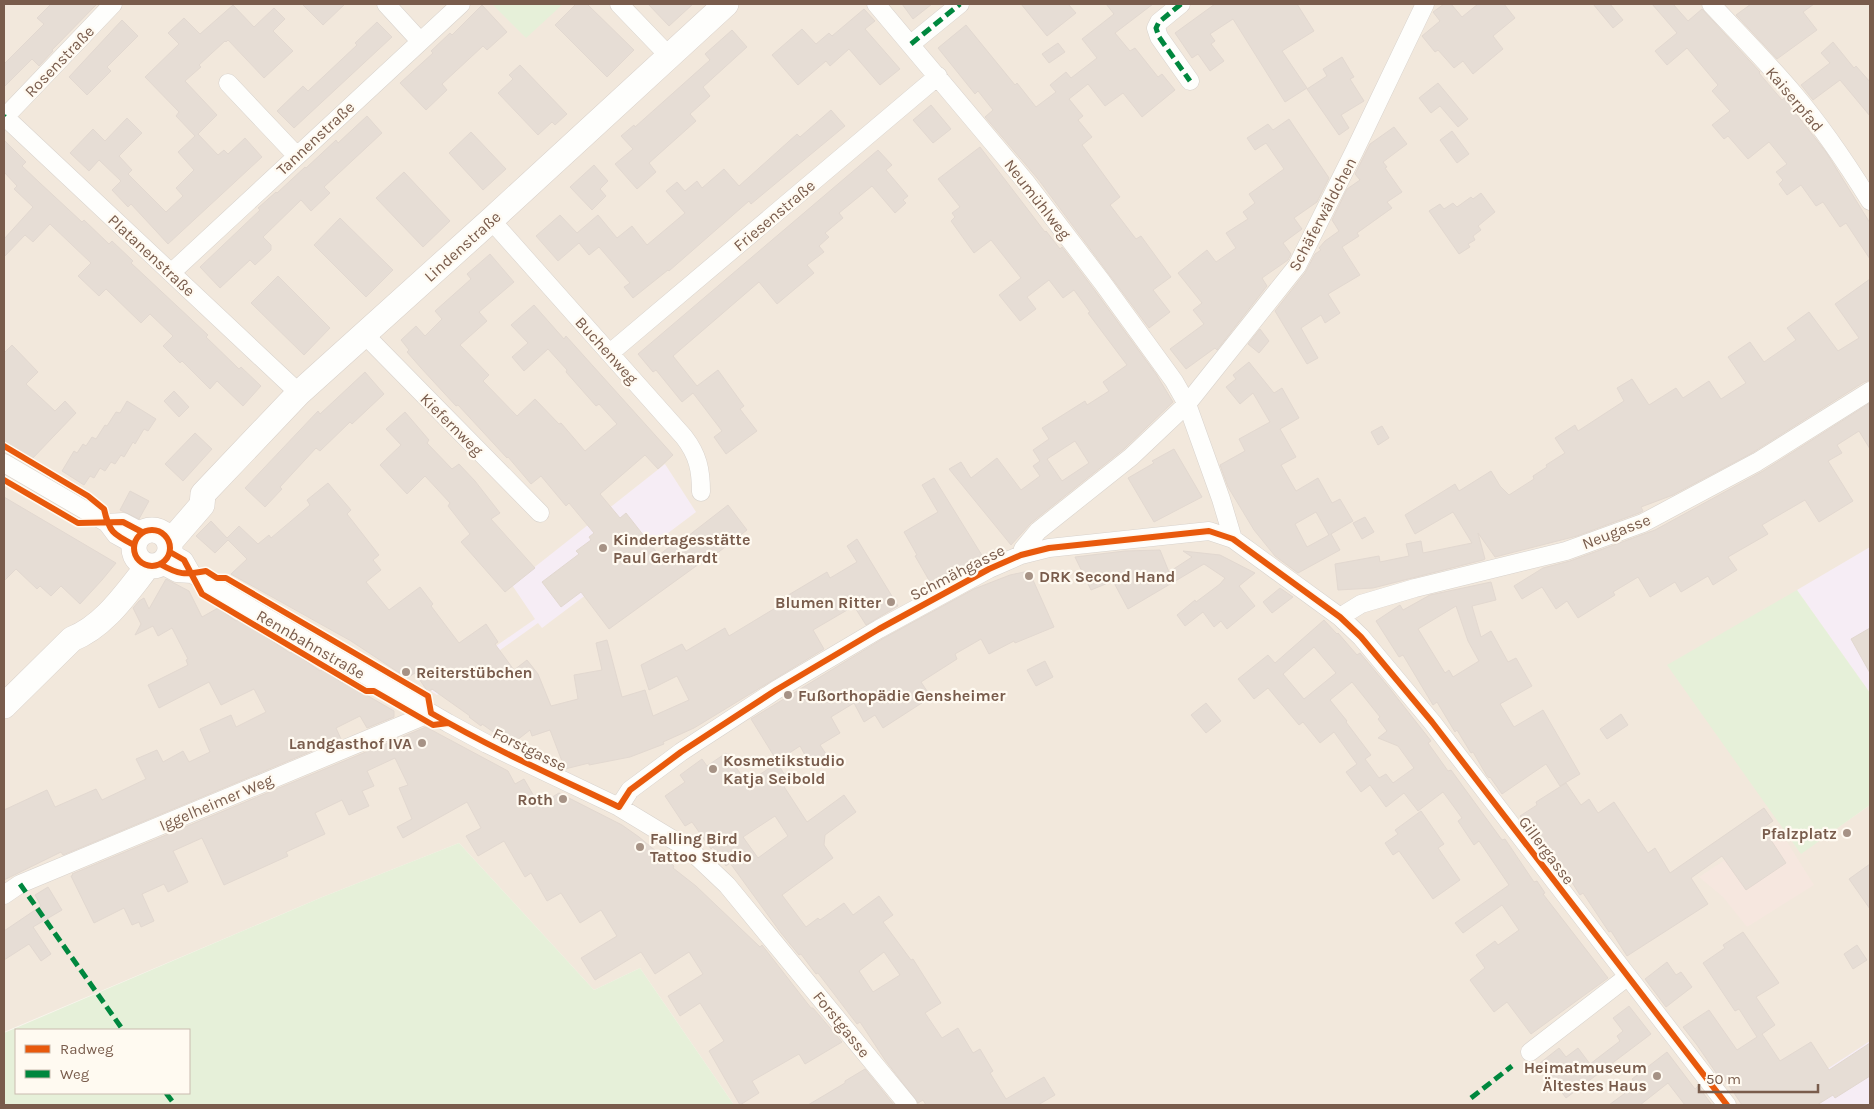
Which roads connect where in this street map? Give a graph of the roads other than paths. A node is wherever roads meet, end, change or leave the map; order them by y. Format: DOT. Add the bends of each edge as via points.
graph roads {
  1 [pos="113,4"];
  2 [pos="386,4"];
  3 [pos="461,4"];
  4 [pos="619,4"];
  5 [pos="726,4"];
  6 [pos="876,4"];
  7 [pos="960,4"];
  8 [pos="1181,4"];
  9 [pos="1425,4"];
  10 [pos="1711,4"];
  11 [pos="420,41"];
  12 [pos="911,44"];
  13 [pos="669,56"];
  14 [pos="938,76"];
  15 [pos="1190,80"];
  16 [pos="228,83"];
  17 [pos="4,117"];
  18 [pos="296,155"];
  19 [pos="1870,201"];
  20 [pos="491,220"];
  21 [pos="171,273"];
  22 [pos="364,334"];
  23 [pos="610,353"];
  24 [pos="1870,392"];
  25 [pos="299,393"];
  26 [pos="1187,404"];
  27 [pos="4,463"];
  28 [pos="702,492"];
  29 [pos="540,513"];
  30 [pos="1233,539"];
  31 [pos="152,549"];
  32 [pos="1021,556"];
  33 [pos="1340,617"];
  34 [pos="4,706"];
  35 [pos="431,713"];
  36 [pos="619,807"];
  37 [pos="4,895"];
  38 [pos="1627,977"];
  39 [pos="1530,1052"];
  40 [pos="908,1105"];
  41 [pos="1727,1105"];
  1 -- 17 [label="street, Rosenstraße"];
  2 -- 11 [label="street"];
  3 -- 11 [label="street, Tannenstraße"];
  4 -- 13 [label="street"];
  5 -- 13 [label="main road, Lindenstraße"];
  6 -- 12 [label="street, Neumühlweg"];
  7 -- 12 [label="street"];
  8 -- 15 [label="street" via="1156,28"];
  9 -- 26 [label="street, Schäferwäldchen" via="1297,266"];
  10 -- 19 [label="street, Kaiserpfad" via="1806,108"];
  11 -- 18 [label="street, Tannenstraße"];
  12 -- 14 [label="street, Neumühlweg"];
  13 -- 20 [label="main road, Lindenstraße"];
  14 -- 23 [label="street, Friesenstraße"];
  14 -- 26 [label="street, Neumühlweg" via="1025,181 1102,282 1155,353"];
  16 -- 18 [label="street"];
  17 -- 21 [label="street, Platanenstraße"];
  18 -- 21 [label="street, Tannenstraße"];
  20 -- 22 [label="main road, Lindenstraße"];
  20 -- 23 [label="street, Buchenweg"];
  21 -- 25 [label="street, Platanenstraße"];
  22 -- 25 [label="main road, Lindenstraße"];
  22 -- 29 [label="street, Kiefernweg"];
  23 -- 28 [label="street, Buchenweg" via="692,448 699,464"];
  24 -- 33 [label="street, Neugasse" via="1757,462 1643,523 1566,551 1361,604"];
  25 -- 31 [label="main road, Lindenstraße" via="203,494 193,495"];
  26 -- 30 [label="street"];
  26 -- 32 [label="street, Schmähgasse" via="1131,457 1038,532"];
  27 -- 31 [label="street, Rennbahnstraße" via="107,523 123,522"];
  30 -- 32 [label="street, Schmähgasse" via="1209,531 1049,548"];
  30 -- 33 [label="street, Schmähgasse"];
  31 -- 34 [label="main road, Lindenstraße" via="75,628 72,639"];
  31 -- 35 [label="street, Rennbahnstraße" via="177,573 192,574"];
  32 -- 36 [label="street, Schmähgasse" via="960,584 776,690 637,784"];
  33 -- 38 [label="street, Gillergasse" via="1361,637 1432,722"];
  35 -- 36 [label="street, Forstgasse" via="487,744"];
  35 -- 37 [label="street, Iggelheimer Weg" via="20,884"];
  36 -- 40 [label="street, Forstgasse" via="690,850 728,885"];
  38 -- 39 [label="street"];
  38 -- 41 [label="street, Gillergasse"];
}
